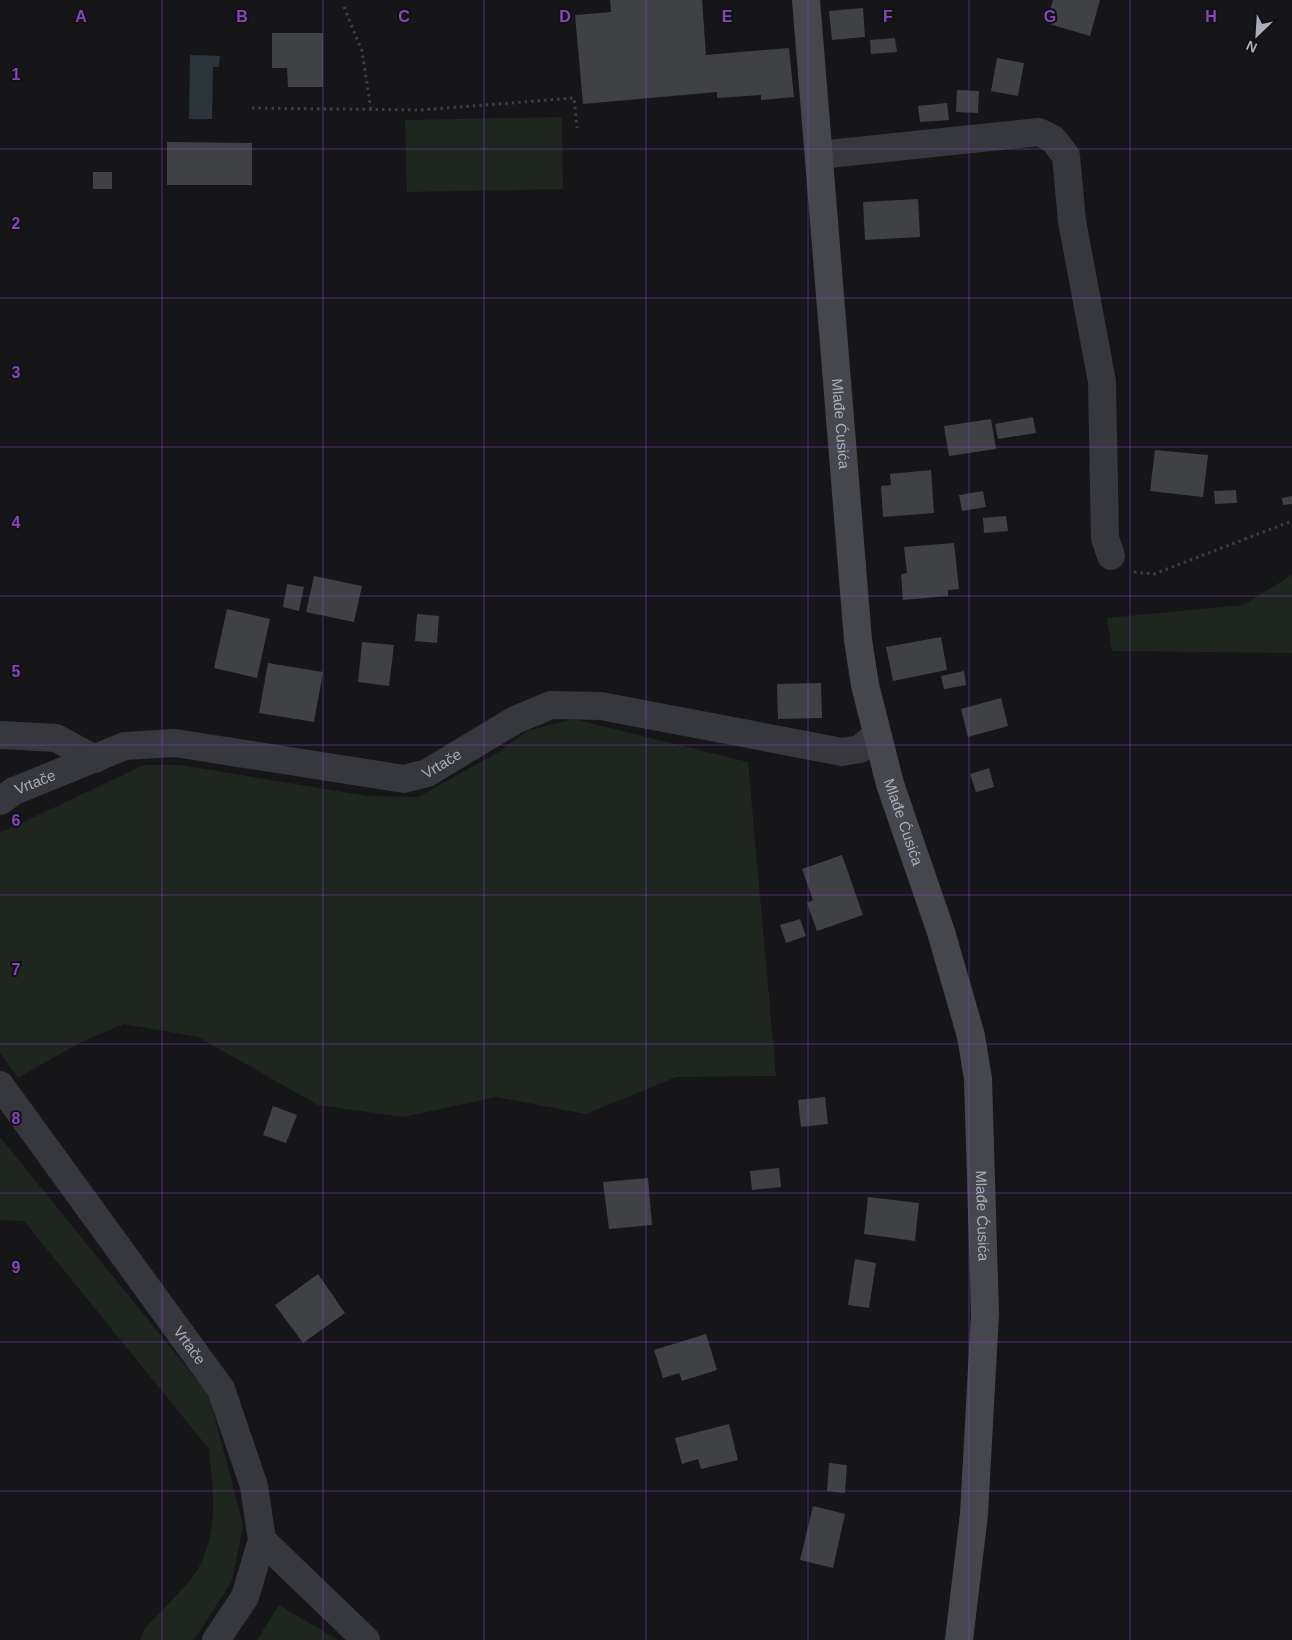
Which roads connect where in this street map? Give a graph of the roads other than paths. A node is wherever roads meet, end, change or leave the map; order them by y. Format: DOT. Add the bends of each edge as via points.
graph roads {
  1 [pos="806,0"];
  2 [pos="819,155"];
  3 [pos="1111,556"];
  4 [pos="877,734"];
  5 [pos="0,735"];
  6 [pos="95,759"];
  7 [pos="0,801"];
  8 [pos="0,1086"];
  9 [pos="262,1540"];
  10 [pos="216,1640"];
  11 [pos="366,1640"];
  12 [pos="959,1640"];
  1 -- 2 [label="street, Mlađe Ćusića"];
  2 -- 3 [label="street" via="1039,132 1053,140 1066,156 1072,221 1102,382 1105,538"];
  2 -- 4 [label="street, Mlađe Ćusića" via="858,640"];
  4 -- 6 [label="street, Vrtače" via="860,749 842,752 601,706 551,706 515,720 427,773 404,779 175,743 125,746"];
  4 -- 12 [label="street, Mlađe Ćusića" via="901,820 941,932 966,1017 978,1079 985,1314 974,1514"];
  5 -- 6 [label="street" via="56,738"];
  6 -- 7 [label="street, Vrtače" via="14,791"];
  8 -- 9 [label="street, Vrtače" via="221,1389 254,1486"];
  9 -- 10 [label="street, Vrtače" via="245,1596"];
  9 -- 11 [label="street"];
}
